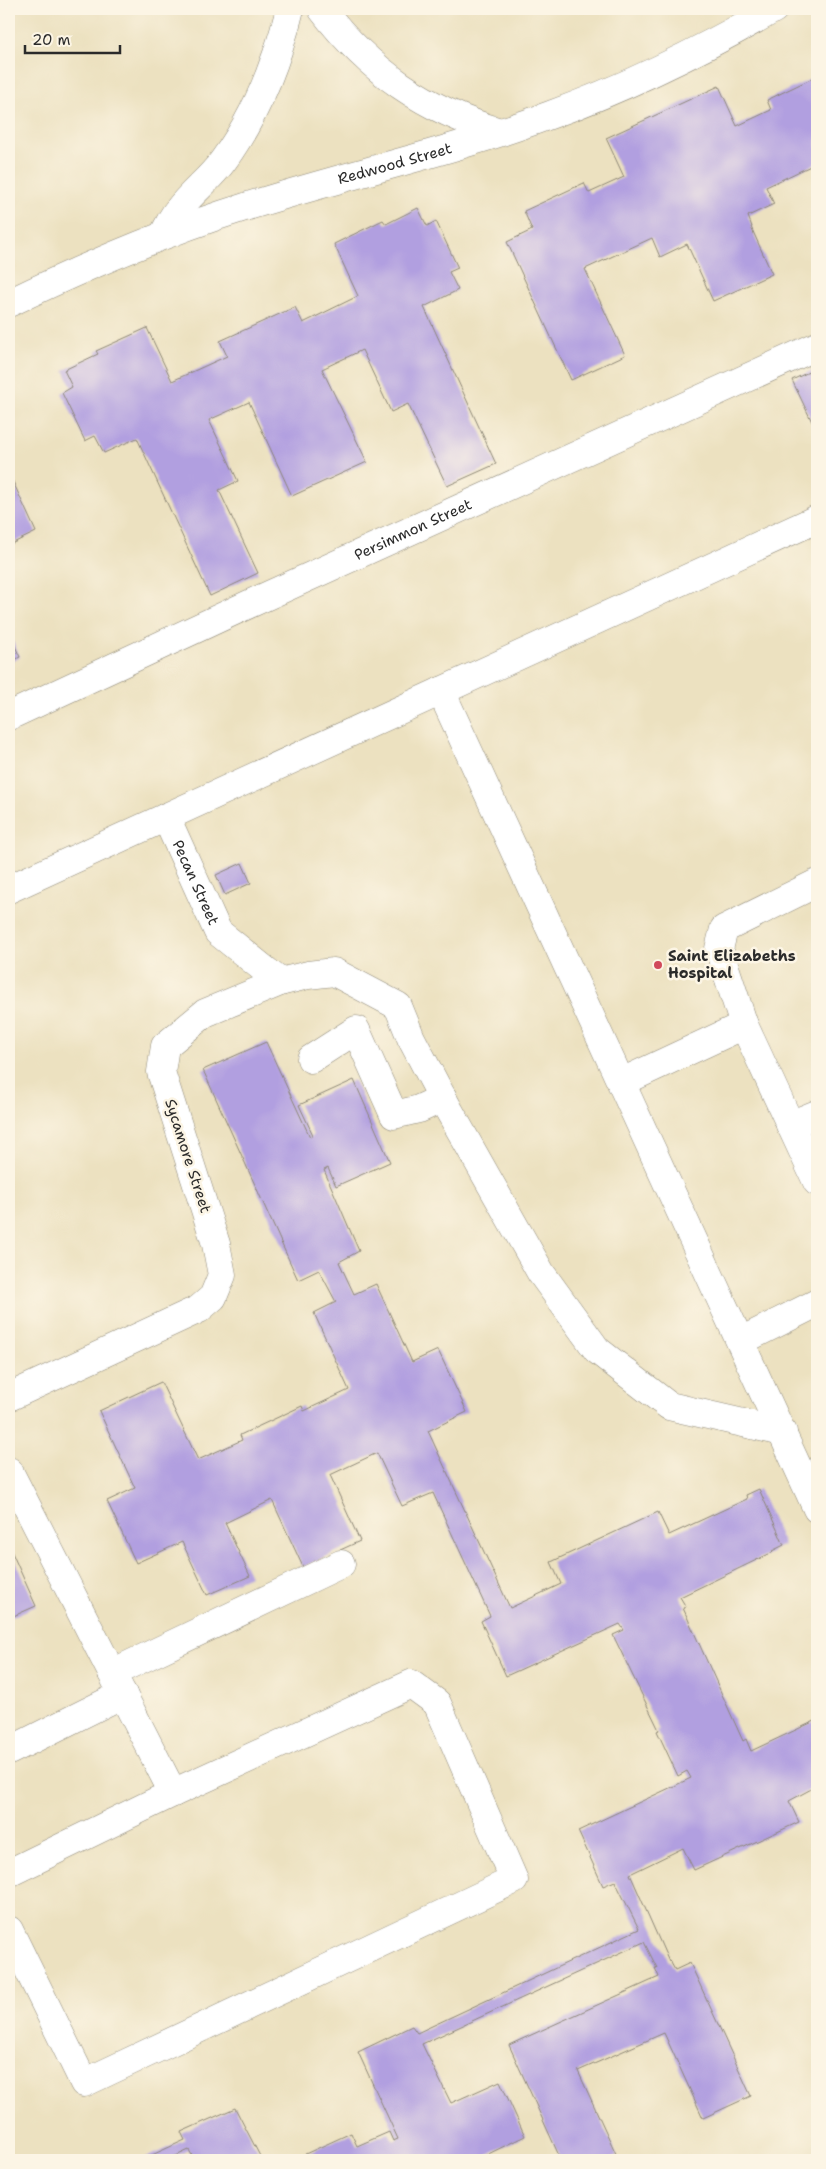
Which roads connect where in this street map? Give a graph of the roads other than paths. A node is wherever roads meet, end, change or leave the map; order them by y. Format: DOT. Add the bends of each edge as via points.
graph roads {
  1 [pos="290,9"];
  2 [pos="322,9"];
  3 [pos="774,9"];
  4 [pos="500,132"];
  5 [pos="164,235"];
  6 [pos="9,303"];
  7 [pos="817,346"];
  8 [pos="817,519"];
  9 [pos="441,691"];
  10 [pos="9,716"];
  11 [pos="166,817"];
  12 [pos="817,883"];
  13 [pos="9,889"];
  14 [pos="280,982"];
  15 [pos="744,1024"];
  16 [pos="311,1059"];
  17 [pos="622,1082"];
  18 [pos="443,1098"];
  19 [pos="817,1114"];
  20 [pos="790,1125"];
  21 [pos="817,1182"];
  22 [pos="817,1303"];
  23 [pos="741,1341"];
  24 [pos="9,1397"];
  25 [pos="783,1432"];
  26 [pos="9,1471"];
  27 [pos="817,1509"];
  28 [pos="341,1564"];
  29 [pos="117,1683"];
  30 [pos="9,1751"];
  31 [pos="173,1794"];
  32 [pos="9,1874"];
  33 [pos="9,1930"];
  1 -- 5 [label="street" via="261,93 244,128 222,162 178,210"];
  2 -- 4 [label="street" via="353,46 392,81 454,115"];
  3 -- 4 [label="street, Redwood Street" via="614,90"];
  4 -- 5 [label="street, Redwood Street" via="282,196"];
  5 -- 6 [label="street, Redwood Street"];
  7 -- 10 [label="street, Persimmon Street"];
  8 -- 9 [label="street"];
  9 -- 11 [label="street"];
  9 -- 17 [label="street"];
  11 -- 13 [label="street"];
  11 -- 14 [label="street, Pecan Street" via="218,932"];
  12 -- 15 [label="street" via="724,929 719,949"];
  14 -- 18 [label="street, Sycamore Street" via="334,972 398,1006"];
  14 -- 24 [label="street, Sycamore Street" via="205,1013 165,1046 161,1072 214,1235 222,1275 213,1297 198,1309"];
  15 -- 17 [label="street"];
  15 -- 20 [label="street"];
  16 -- 18 [label="street" via="356,1030 394,1115 419,1109"];
  17 -- 23 [label="street"];
  18 -- 25 [label="street" via="541,1273 597,1350 669,1406"];
  19 -- 20 [label="street"];
  20 -- 21 [label="street"];
  22 -- 23 [label="street"];
  23 -- 25 [label="street"];
  25 -- 27 [label="street"];
  26 -- 29 [label="street"];
  28 -- 29 [label="street"];
  29 -- 30 [label="street"];
  29 -- 31 [label="street"];
  31 -- 32 [label="street"];
  31 -- 33 [label="street" via="411,1684 437,1703 514,1880 84,2083"];
}
